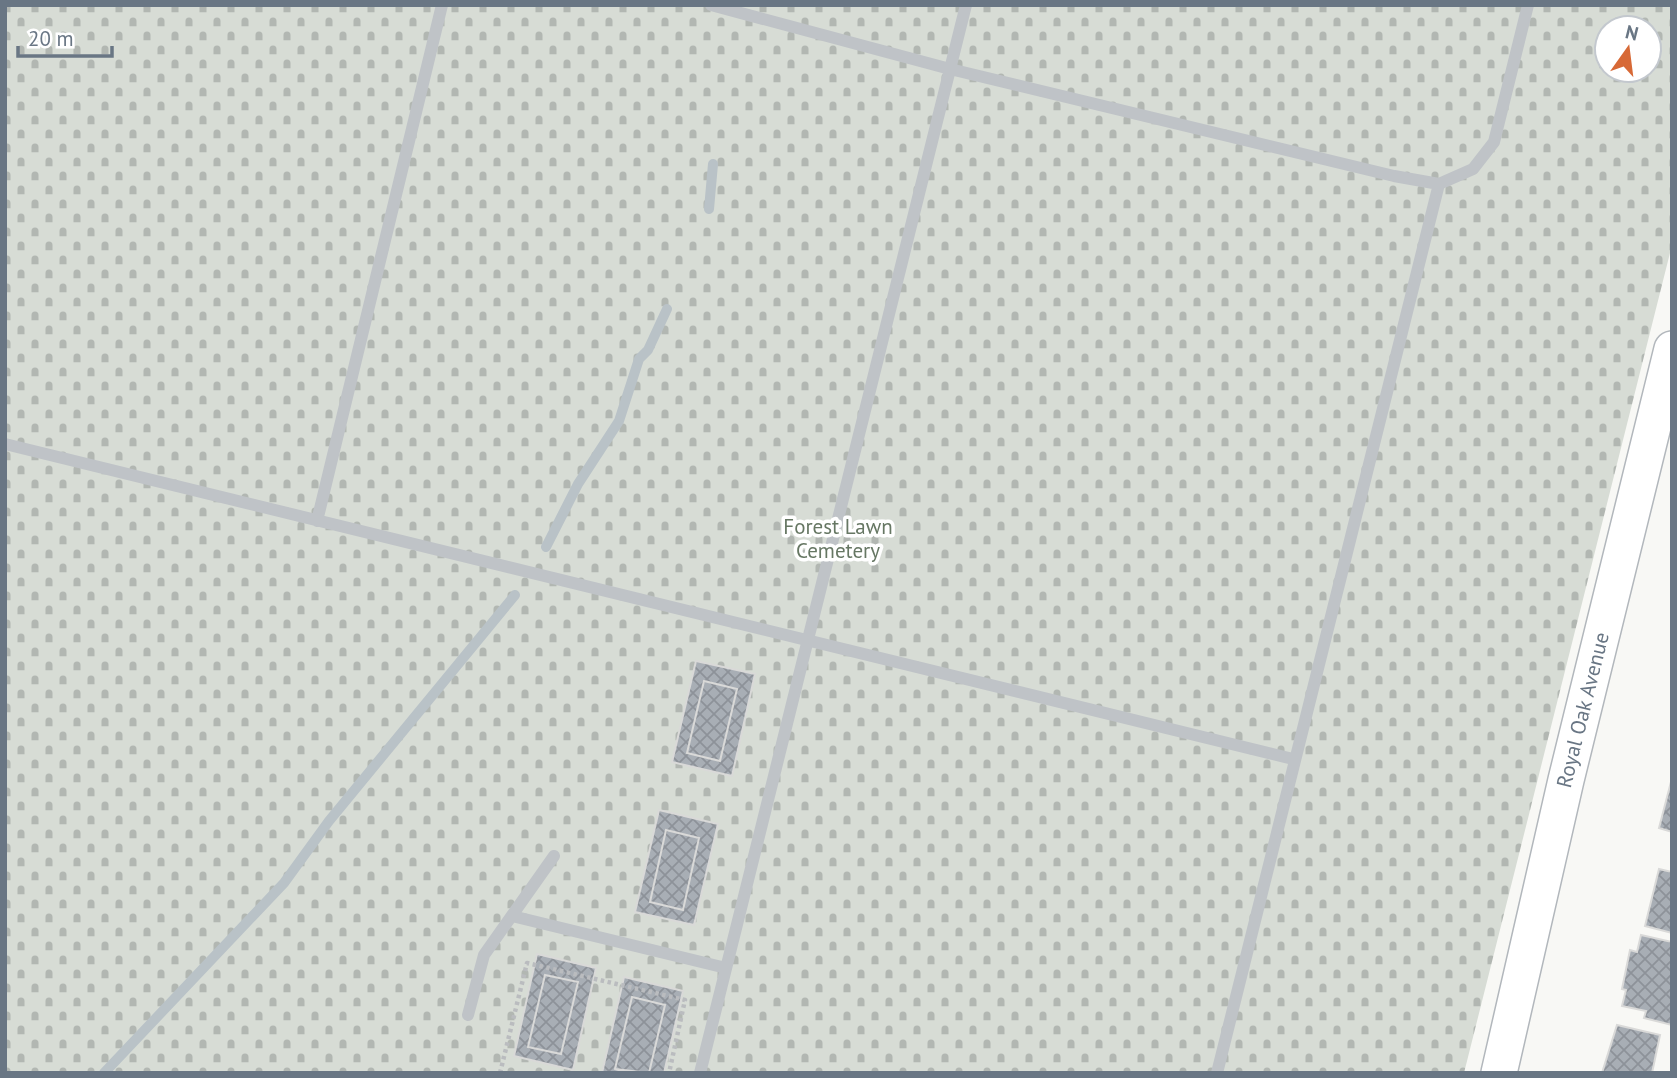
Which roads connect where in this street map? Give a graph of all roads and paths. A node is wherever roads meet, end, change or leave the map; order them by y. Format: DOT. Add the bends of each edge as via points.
graph roads {
  1 [pos="442,5"];
  2 [pos="711,5"];
  3 [pos="966,5"];
  4 [pos="1528,5"];
  5 [pos="950,69"];
  6 [pos="1439,184"];
  7 [pos="1672,349"];
  8 [pos="5,444"];
  9 [pos="317,521"];
  10 [pos="808,641"];
  11 [pos="1293,759"];
  12 [pos="554,856"];
  13 [pos="512,916"];
  14 [pos="726,968"];
  15 [pos="468,1015"];
  16 [pos="500,1073"];
  17 [pos="669,1073"];
  18 [pos="700,1073"];
  19 [pos="1217,1073"];
  20 [pos="1499,1073"];
  1 -- 9 [label="lane"];
  2 -- 5 [label="lane"];
  3 -- 5 [label="lane"];
  4 -- 6 [label="lane" via="1494,142 1473,169"];
  5 -- 6 [label="lane"];
  5 -- 10 [label="lane"];
  6 -- 11 [label="lane"];
  7 -- 20 [label="street, Royal Oak Avenue"];
  8 -- 9 [label="lane"];
  9 -- 10 [label="lane"];
  10 -- 11 [label="lane"];
  10 -- 14 [label="lane"];
  11 -- 19 [label="lane"];
  12 -- 13 [label="lane"];
  13 -- 14 [label="lane"];
  13 -- 15 [label="lane" via="484,955"];
  14 -- 18 [label="lane"];
  16 -- 17 [label="path" via="527,962 685,1000"];
}
